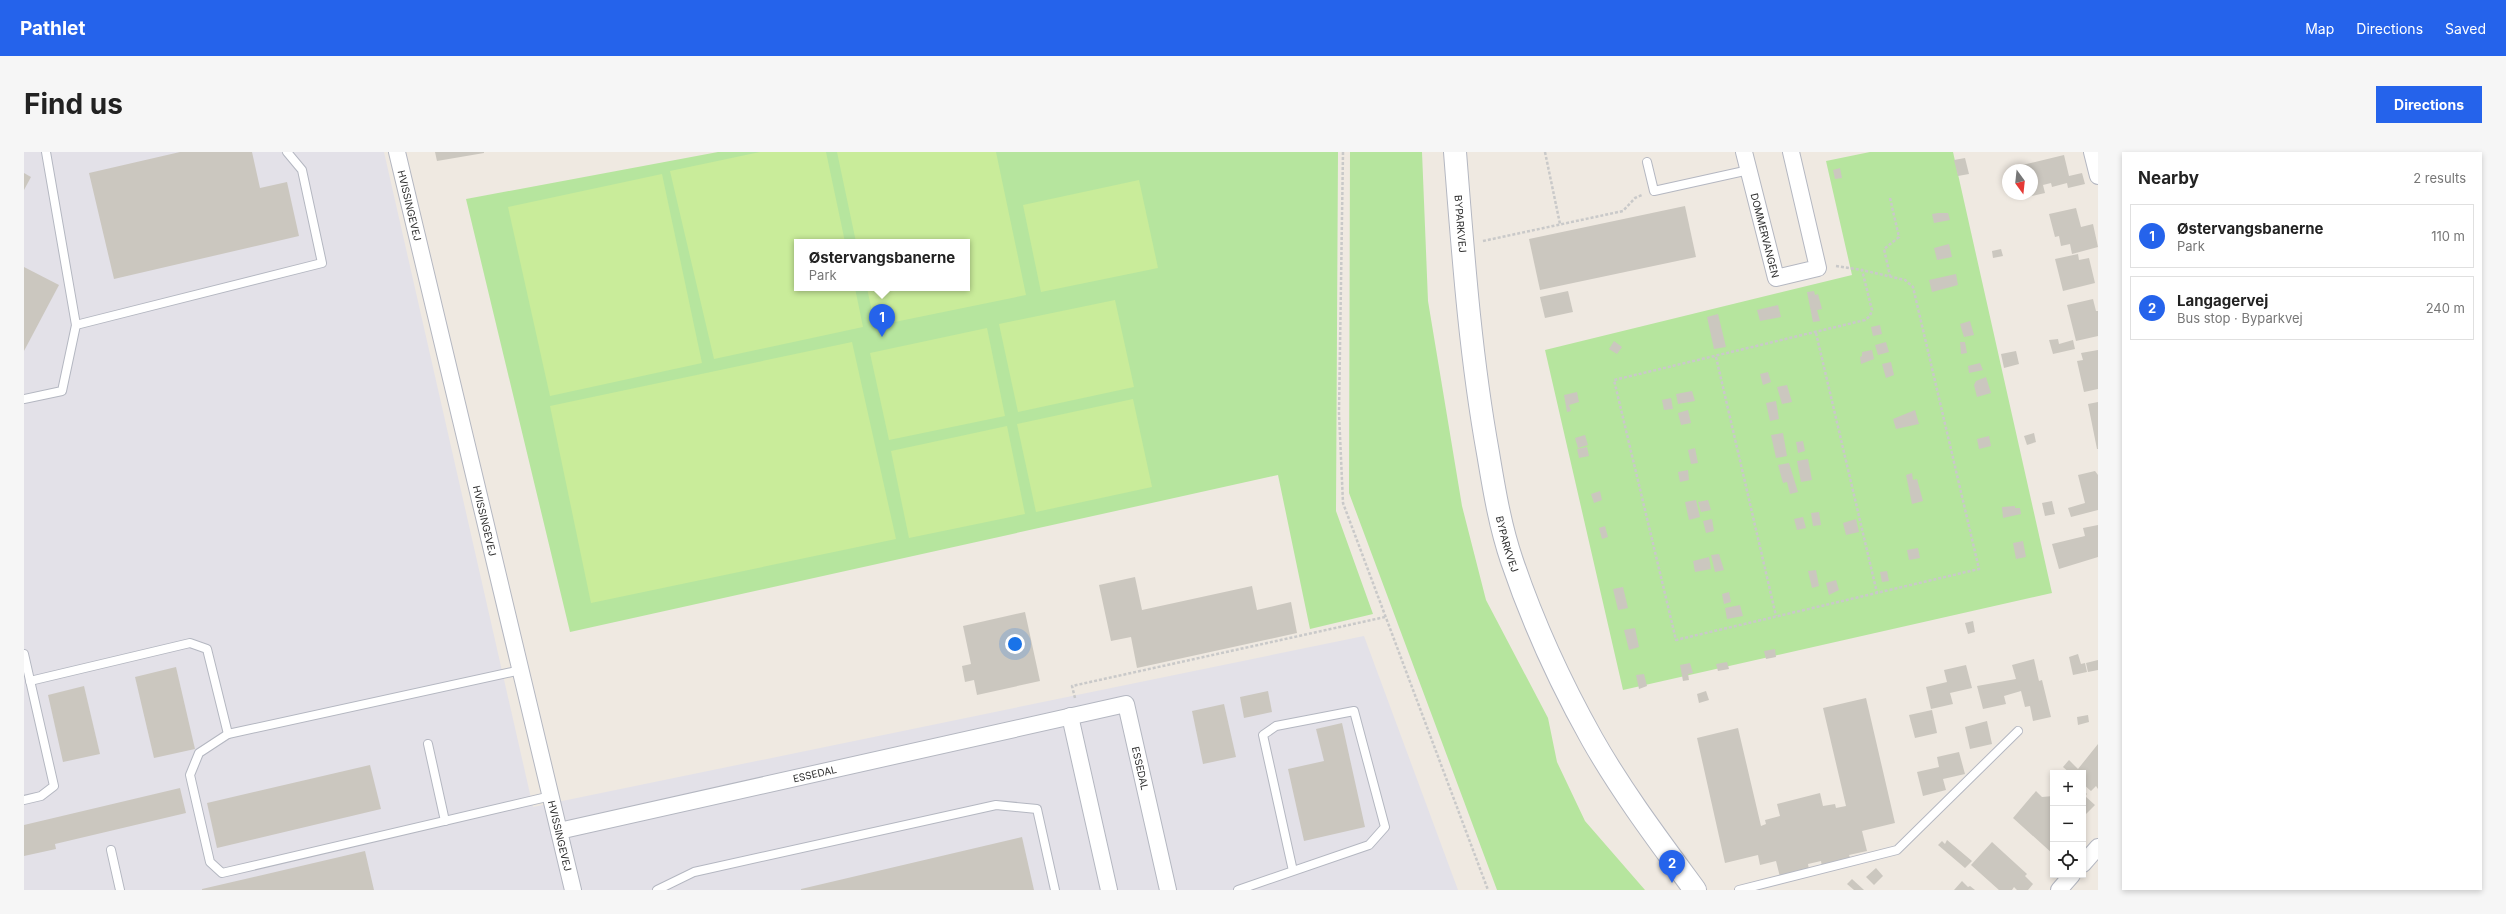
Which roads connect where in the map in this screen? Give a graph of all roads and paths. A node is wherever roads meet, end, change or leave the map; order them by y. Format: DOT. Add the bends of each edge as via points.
graph roads {
  1 [pos="46,152"];
  2 [pos="287,152"];
  3 [pos="396,152"];
  4 [pos="1343,152"];
  5 [pos="1455,152"];
  6 [pos="1545,152"];
  7 [pos="1744,152"];
  8 [pos="1791,152"];
  9 [pos="2092,152"];
  10 [pos="1647,162"];
  11 [pos="1748,170"];
  12 [pos="2098,176"];
  13 [pos="1654,191"];
  14 [pos="1890,198"];
  15 [pos="1560,224"];
  16 [pos="1463,245"];
  17 [pos="1818,268"];
  18 [pos="1862,270"];
  19 [pos="1890,276"];
  20 [pos="76,325"];
  21 [pos="1816,333"];
  22 [pos="1716,357"];
  23 [pos="24,399"];
  24 [pos="1877,593"];
  25 [pos="1776,616"];
  26 [pos="1385,618"];
  27 [pos="24,654"];
  28 [pos="521,670"];
  29 [pos="30,681"];
  30 [pos="1074,715"];
  31 [pos="2018,731"];
  32 [pos="228,734"];
  33 [pos="428,744"];
  34 [pos="551,796"];
  35 [pos="24,800"];
  36 [pos="445,821"];
  37 [pos="559,831"];
  38 [pos="2098,847"];
  39 [pos="111,850"];
  40 [pos="2086,861"];
  41 [pos="1293,871"];
  42 [pos="2069,878"];
  43 [pos="120,890"];
  44 [pos="573,890"];
  45 [pos="657,890"];
  46 [pos="1055,890"];
  47 [pos="1109,890"];
  48 [pos="1168,890"];
  49 [pos="1238,890"];
  50 [pos="1488,890"];
  51 [pos="1695,890"];
  52 [pos="1739,890"];
  53 [pos="2059,890"];
  1 -- 20 [label="lane"];
  2 -- 20 [label="lane" via="302,170 322,263"];
  3 -- 28 [label="street, HVISSINGEVEJ"];
  4 -- 26 [label="path" via="1338,413 1343,503"];
  5 -- 16 [label="street, BYPARKVEJ"];
  6 -- 15 [label="path"];
  7 -- 11 [label="street, DOMMERVANGEN"];
  8 -- 17 [label="street"];
  9 -- 12 [label="street"];
  10 -- 13 [label="lane"];
  11 -- 13 [label="lane"];
  11 -- 17 [label="street, DOMMERVANGEN" via="1776,278"];
  13 -- 15 [label="path" via="1636,198 1623,211"];
  14 -- 19 [label="path" via="1899,237 1884,249"];
  15 -- 16 [label="path"];
  16 -- 51 [label="street, BYPARKVEJ" via="1469,332 1495,494 1512,559 1536,627 1593,740 1655,835"];
  17 -- 18 [label="path" via="1835,266"];
  18 -- 19 [label="path"];
  18 -- 21 [label="path" via="1871,304 1870,316 1859,322"];
  19 -- 24 [label="path" via="1908,282 1914,291 1979,569"];
  20 -- 23 [label="lane" via="62,391"];
  21 -- 22 [label="path"];
  21 -- 24 [label="path"];
  22 -- 25 [label="path"];
  22 -- 25 [label="path" via="1614,380 1676,640"];
  24 -- 25 [label="path"];
  26 -- 30 [label="path" via="1072,686"];
  26 -- 50 [label="path"];
  27 -- 29 [label="lane"];
  28 -- 32 [label="lane"];
  28 -- 34 [label="street, HVISSINGEVEJ"];
  29 -- 32 [label="lane" via="190,643 207,649"];
  29 -- 35 [label="lane" via="54,786 41,796"];
  30 -- 37 [label="street, ESSEDAL"];
  30 -- 47 [label="street"];
  30 -- 48 [label="street, ESSEDAL" via="1126,704"];
  31 -- 52 [label="lane" via="1897,850"];
  32 -- 36 [label="lane" via="200,753 190,775 210,862 222,873"];
  33 -- 36 [label="lane"];
  34 -- 36 [label="lane"];
  34 -- 37 [label="street, HVISSINGEVEJ"];
  37 -- 44 [label="street, HVISSINGEVEJ"];
  38 -- 40 [label="street"];
  39 -- 43 [label="lane"];
  41 -- 41 [label="lane" via="1263,735 1276,726 1354,711 1385,827 1369,845"];
  41 -- 49 [label="lane"];
  42 -- 53 [label="street"];
  45 -- 46 [label="lane" via="694,872 996,805 1037,809"];
}
